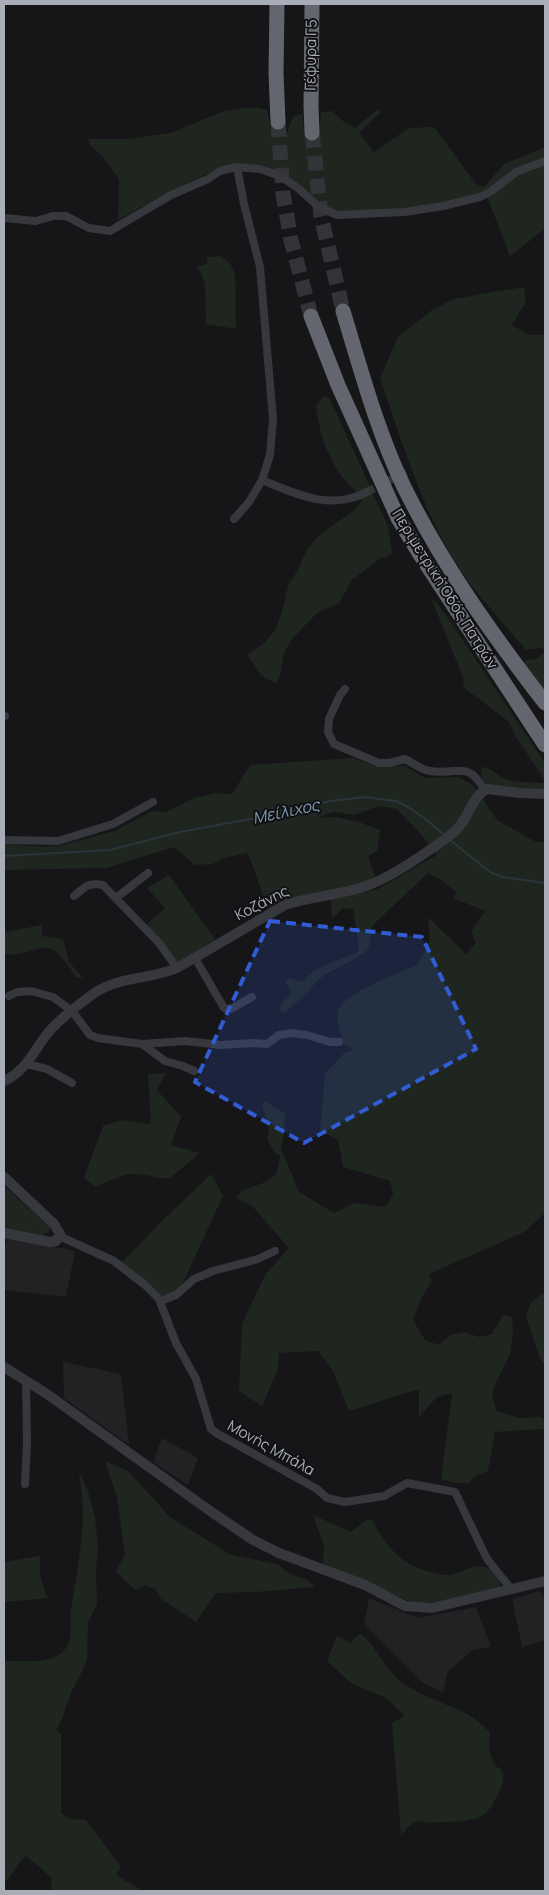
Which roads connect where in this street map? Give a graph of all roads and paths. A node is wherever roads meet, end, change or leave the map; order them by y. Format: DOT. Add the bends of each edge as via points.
graph roads {
  1 [pos="277,4"];
  2 [pos="312,4"];
  3 [pos="278,122"];
  4 [pos="312,133"];
  5 [pos="545,160"];
  6 [pos="238,167"];
  7 [pos="4,218"];
  8 [pos="343,311"];
  9 [pos="311,316"];
  10 [pos="262,480"];
  11 [pos="367,492"];
  12 [pos="234,519"];
  13 [pos="345,689"];
  14 [pos="545,703"];
  15 [pos="545,745"];
  16 [pos="484,790"];
  17 [pos="545,794"];
  18 [pos="152,802"];
  19 [pos="4,840"];
  20 [pos="148,872"];
  21 [pos="74,896"];
  22 [pos="116,898"];
  23 [pos="195,958"];
  24 [pos="177,968"];
  25 [pos="9,996"];
  26 [pos="252,997"];
  27 [pos="72,1011"];
  28 [pos="339,1042"];
  29 [pos="142,1044"];
  30 [pos="27,1064"];
  31 [pos="194,1071"];
  32 [pos="4,1081"];
  33 [pos="72,1083"];
  34 [pos="4,1177"];
  35 [pos="4,1232"];
  36 [pos="60,1236"];
  37 [pos="275,1251"];
  38 [pos="161,1301"];
  39 [pos="4,1367"];
  40 [pos="26,1380"];
  41 [pos="26,1484"];
  42 [pos="545,1582"];
  43 [pos="512,1590"];
  1 -- 3 [label="highway"];
  2 -- 4 [label="highway, Γέφυρα Γ5"];
  5 -- 6 [label="street" via="516,172 480,197 415,211 345,216 319,207 274,173"];
  6 -- 7 [label="street" via="220,171 171,195 110,231 88,228 62,216 36,221"];
  6 -- 10 [label="street" via="260,267 270,373 272,431 270,455"];
  8 -- 14 [label="highway, Περιμετρική Οδός Πατρών" via="383,436 404,486 457,582"];
  9 -- 15 [label="highway, Περιμετρική Οδός Πατρών" via="398,518"];
  10 -- 11 [label="street" via="326,501 346,500"];
  10 -- 12 [label="street"];
  13 -- 16 [label="street" via="328,722 329,735 336,746 379,762 405,759 427,770 464,770 476,778"];
  16 -- 17 [label="street"];
  16 -- 23 [label="street, Κοζάνης" via="461,826 374,884 285,905"];
  18 -- 19 [label="street" via="113,824 58,840"];
  20 -- 22 [label="street"];
  21 -- 22 [label="street" via="94,883 103,885"];
  22 -- 24 [label="street"];
  23 -- 24 [label="street, Κοζάνης"];
  23 -- 26 [label="street" via="224,1008 231,1009"];
  24 -- 27 [label="street, Κοζάνης" via="106,986"];
  25 -- 27 [label="street" via="24,991 39,992"];
  27 -- 29 [label="street" via="90,1035"];
  27 -- 30 [label="street, Κοζάνης" via="48,1033"];
  28 -- 29 [label="street" via="291,1033 279,1035 267,1044 221,1045 179,1041"];
  29 -- 31 [label="street" via="165,1061"];
  30 -- 32 [label="street, Κοζάνης"];
  30 -- 33 [label="street" via="47,1069"];
  34 -- 36 [label="street" via="54,1224"];
  35 -- 36 [label="street" via="50,1242"];
  36 -- 38 [label="street, Μονής Μπάλα" via="114,1261"];
  37 -- 38 [label="street" via="194,1279"];
  38 -- 43 [label="street, Μονής Μπάλα" via="176,1343 196,1379 211,1429 337,1501 384,1496 407,1483 455,1492 487,1559"];
  39 -- 40 [label="street"];
  40 -- 41 [label="street"];
  40 -- 43 [label="street" via="213,1513 276,1552 365,1585 405,1606 432,1608"];
  42 -- 43 [label="street"];
}
